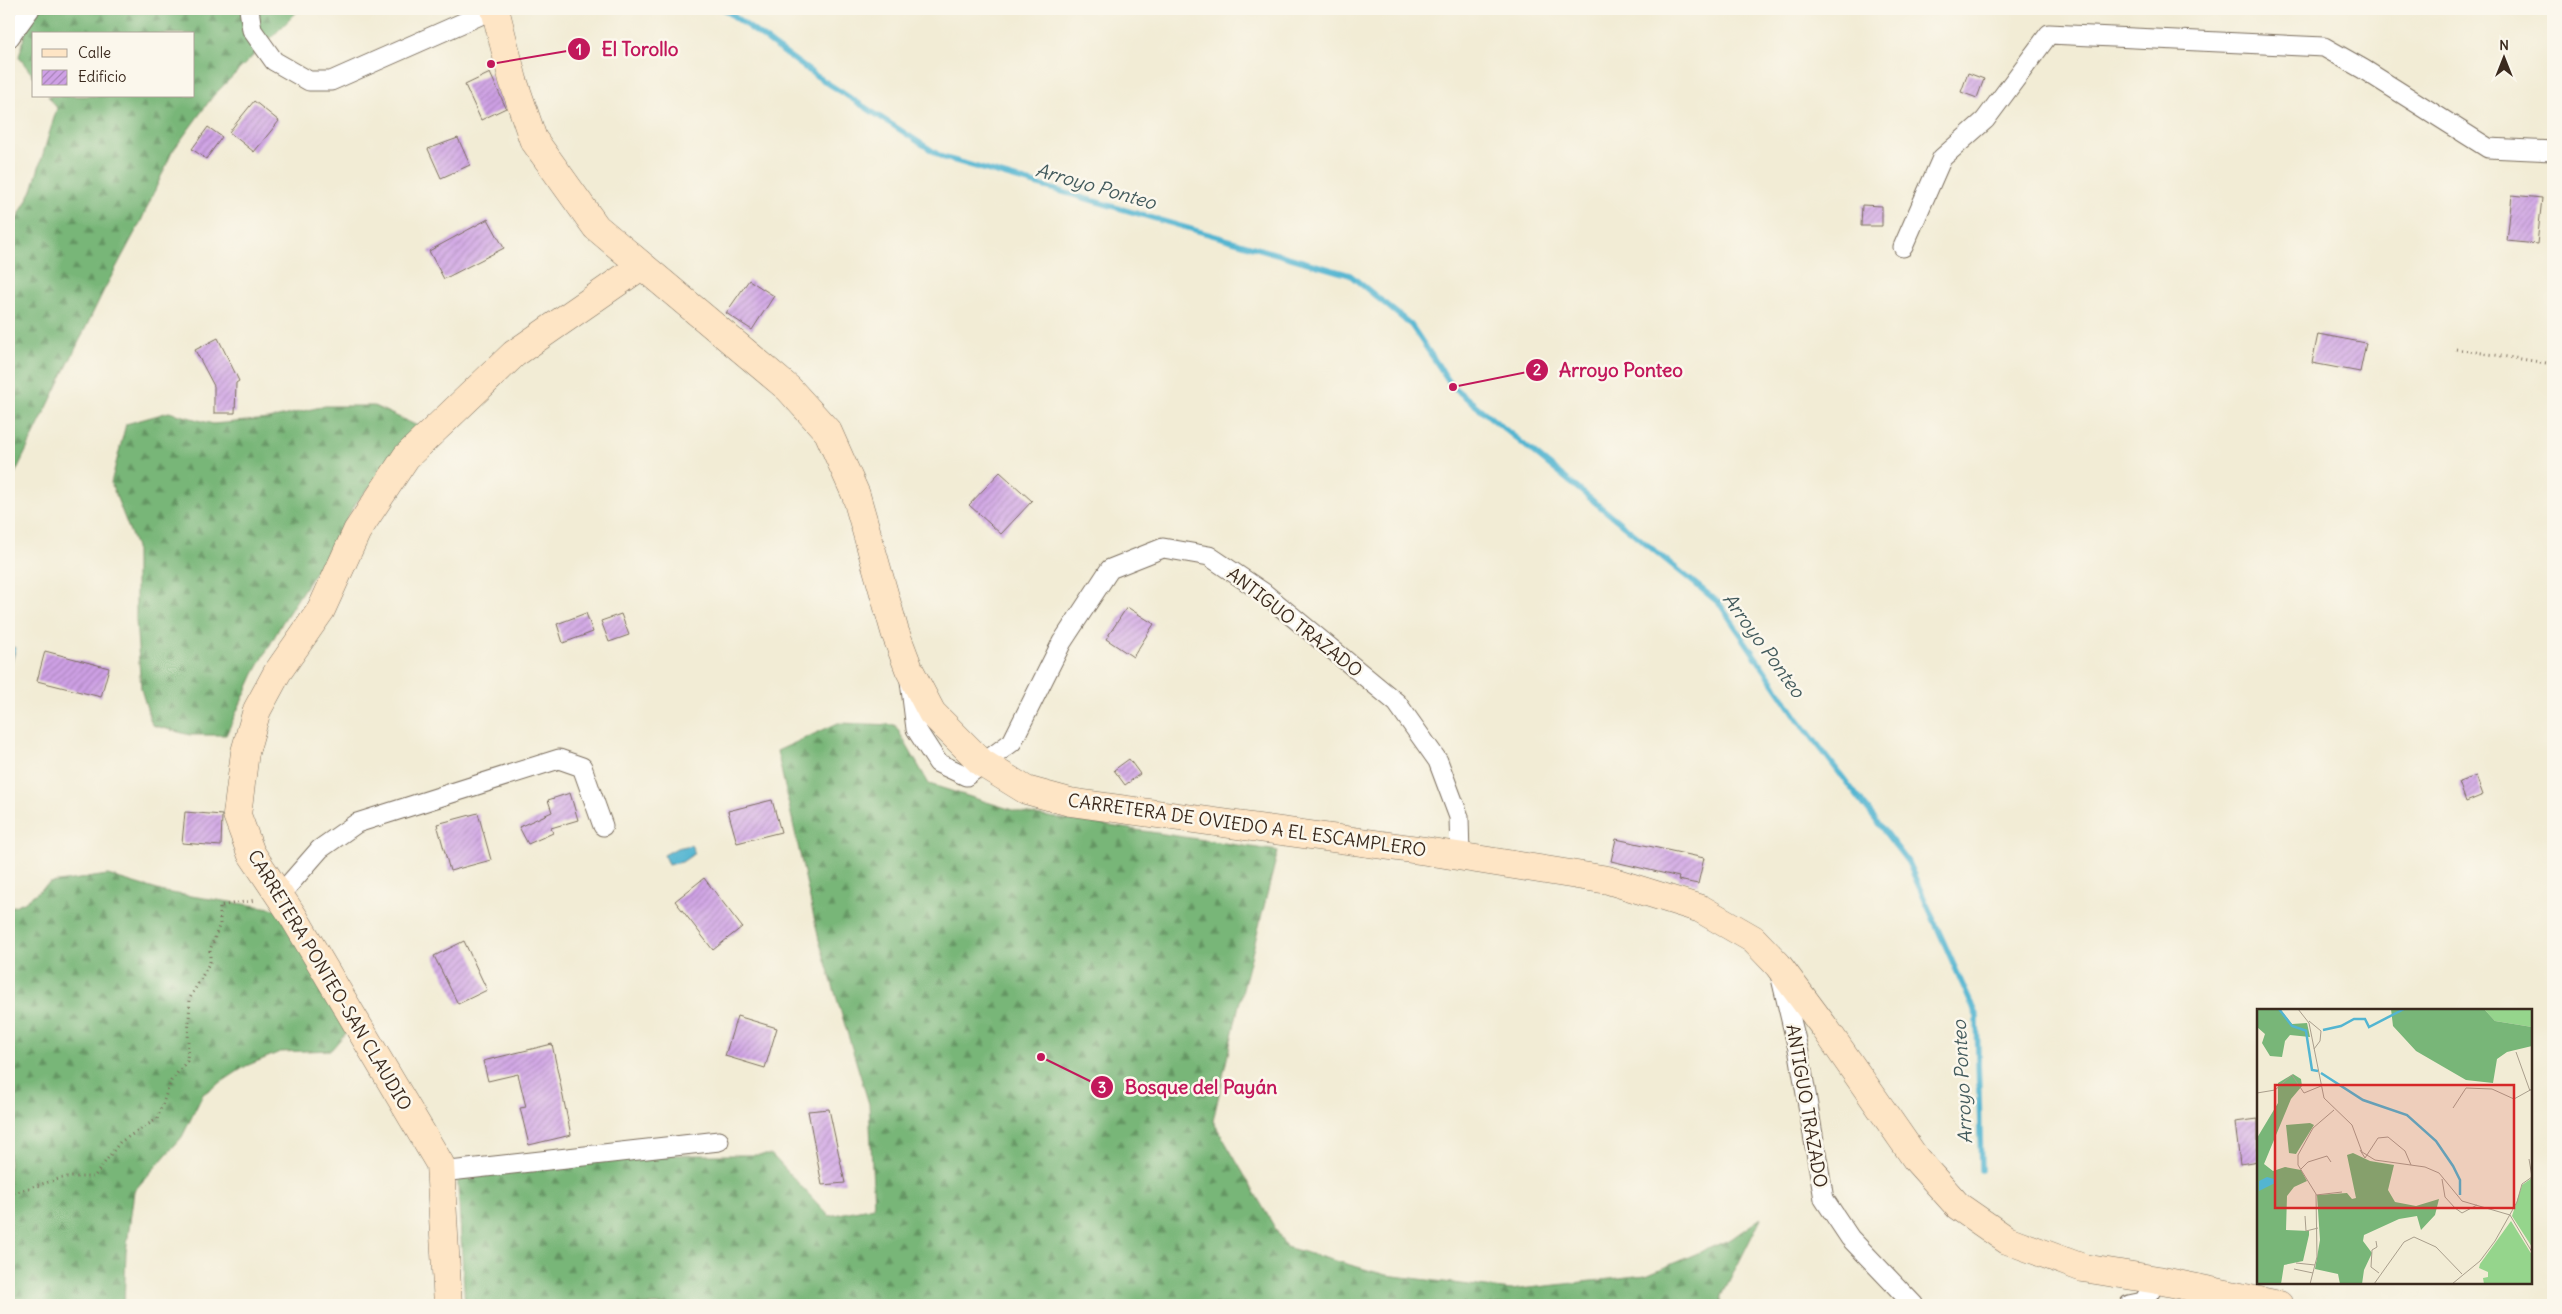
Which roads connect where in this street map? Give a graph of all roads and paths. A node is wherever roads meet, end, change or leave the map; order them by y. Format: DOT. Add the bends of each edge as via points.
graph roads {
  1 [pos="30,9"];
  2 [pos="249,9"];
  3 [pos="495,9"];
  4 [pos="9,38"];
  5 [pos="2553,151"];
  6 [pos="1903,247"];
  7 [pos="642,266"];
  8 [pos="2456,349"];
  9 [pos="2553,364"];
  10 [pos="982,763"];
  11 [pos="603,826"];
  12 [pos="1460,856"];
  13 [pos="279,896"];
  14 [pos="1778,965"];
  15 [pos="719,1141"];
  16 [pos="441,1172"];
  17 [pos="9,1194"];
  18 [pos="2158,1280"];
  19 [pos="448,1305"];
  20 [pos="1914,1305"];
  21 [pos="2129,1305"];
  22 [pos="2279,1305"];
  1 -- 4 [label="street"];
  2 -- 3 [label="street" via="252,30 274,61 309,81 331,81"];
  3 -- 7 [label="street, CARRETERA DE OVIEDO A EL ESCAMPLERO" via="513,80 533,139 596,227"];
  5 -- 6 [label="street" via="2488,148 2324,47 2049,34 1985,120 1942,158"];
  7 -- 10 [label="street, CARRETERA DE OVIEDO A EL ESCAMPLERO" via="789,389 828,432 856,495 895,632 909,669 932,713"];
  7 -- 13 [label="street, CARRETERA PONTEO-SAN CLAUDIO" via="514,354 406,457 357,531 321,610 277,673 257,710 245,752 237,815 251,853"];
  8 -- 9 [label="path"];
  10 -- 12 [label="street, CARRETERA DE OVIEDO A EL ESCAMPLERO" via="1026,790 1070,802"];
  10 -- 12 [label="street, ANTIGUO TRAZADO" via="1012,742 1062,642 1110,569 1162,548 1209,556 1264,593 1397,703 1438,761 1459,817"];
  11 -- 13 [label="street" via="582,767 559,759 357,823 320,849"];
  12 -- 14 [label="street, CARRETERA DE OVIEDO A EL ESCAMPLERO" via="1608,880 1701,909 1753,939"];
  13 -- 16 [label="street, CARRETERA PONTEO-SAN CLAUDIO" via="440,1164"];
  13 -- 17 [label="path" via="220,906 220,924 210,950 210,962 190,998 187,1061 171,1081 157,1119 120,1142 94,1177 65,1177"];
  14 -- 18 [label="street, CARRETERA DE OVIEDO A EL ESCAMPLERO" via="1916,1159 1958,1206 2008,1240 2083,1268"];
  14 -- 20 [label="street, ANTIGUO TRAZADO" via="1799,1053 1824,1198 1850,1238"];
  15 -- 16 [label="street"];
  16 -- 19 [label="street, CARRETERA PONTEO-SAN CLAUDIO"];
  18 -- 21 [label="street" via="2143,1302"];
  18 -- 22 [label="street, CARRETERA DE OVIEDO A EL ESCAMPLERO"];
}
